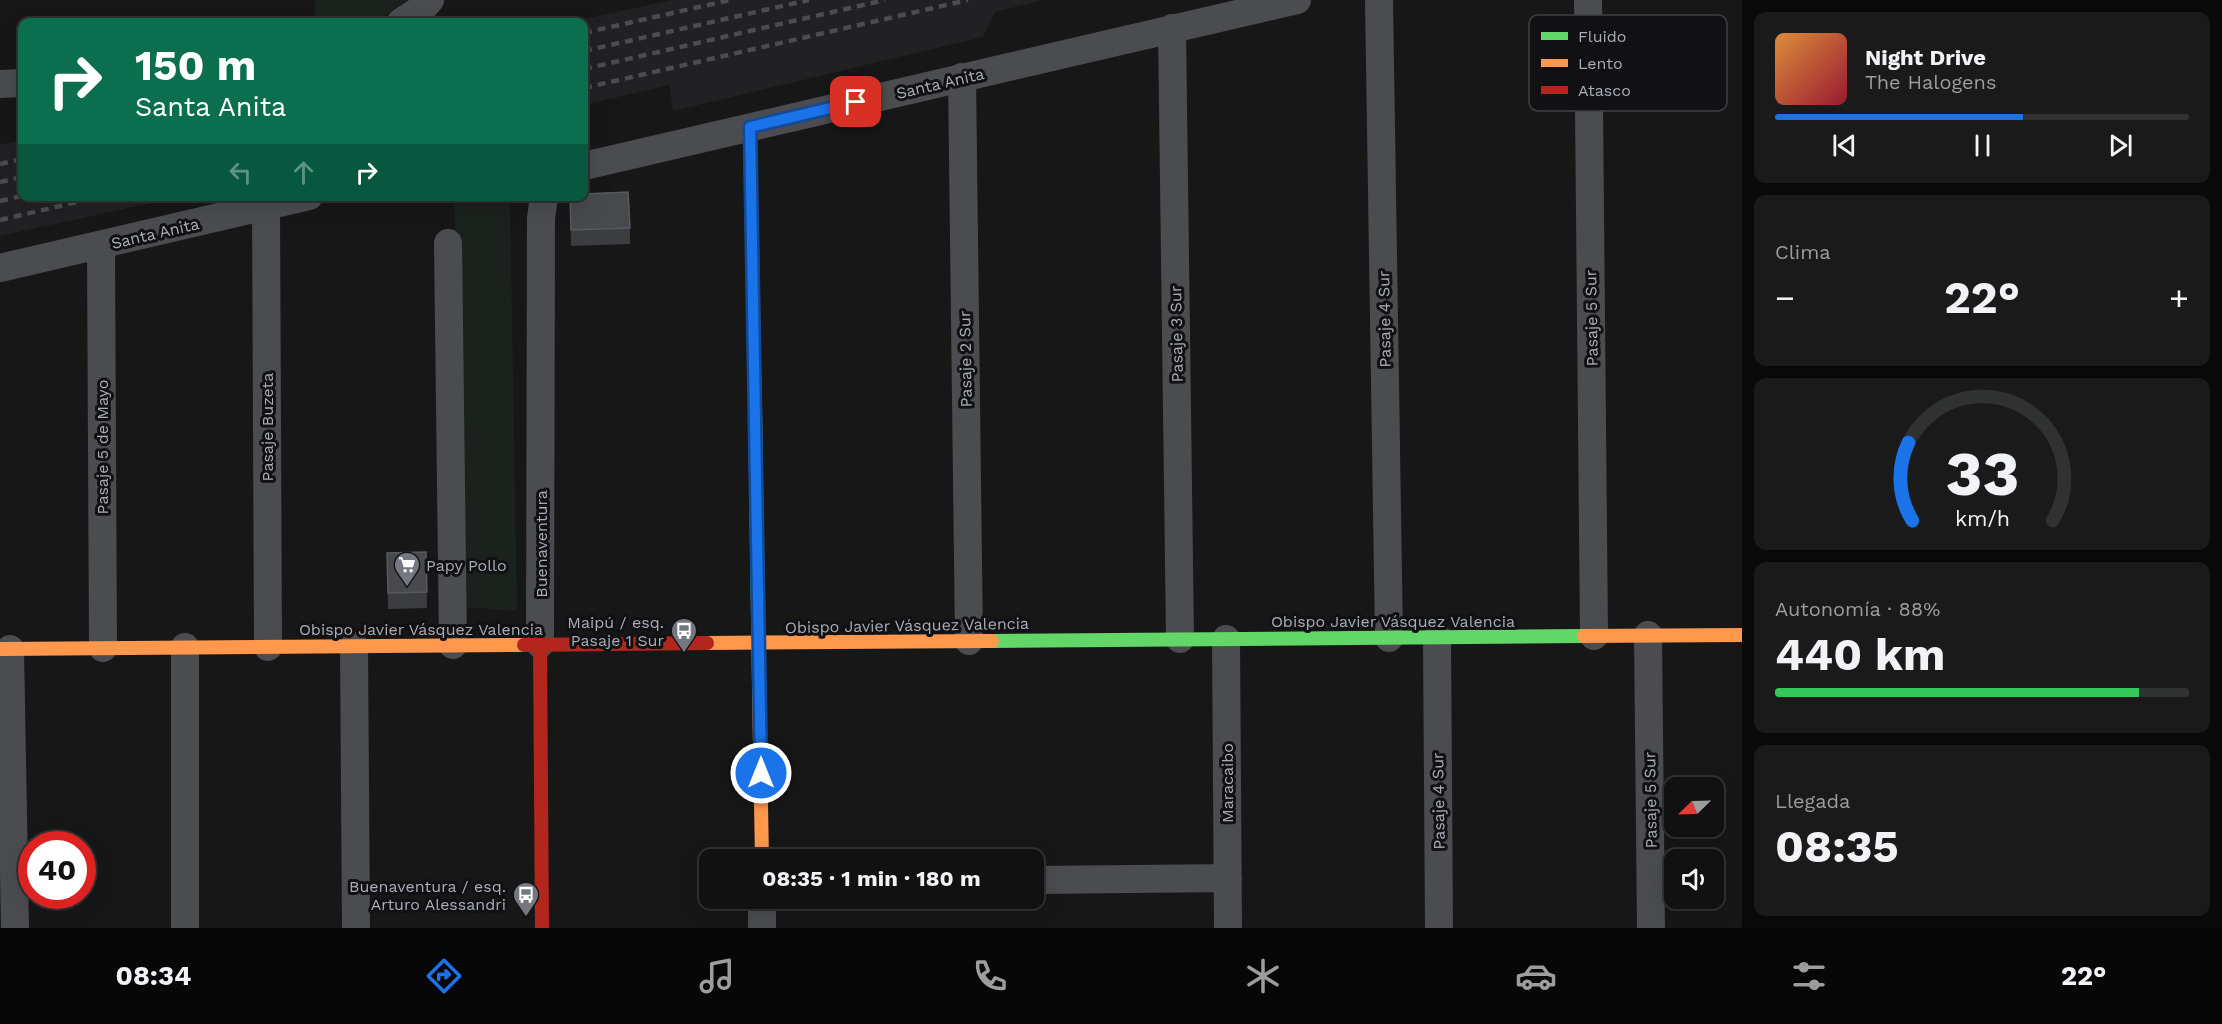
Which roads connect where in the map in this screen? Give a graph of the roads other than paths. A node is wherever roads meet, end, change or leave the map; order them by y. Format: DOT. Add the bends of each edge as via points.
graph roads {
  1 [pos="430,0"];
  2 [pos="1297,0"];
  3 [pos="1379,0"];
  4 [pos="1588,0"];
  5 [pos="1588,15"];
  6 [pos="407,18"];
  7 [pos="1172,28"];
  8 [pos="962,77"];
  9 [pos="18,83"];
  10 [pos="0,84"];
  11 [pos="1589,111"];
  12 [pos="750,127"];
  13 [pos="588,165"];
  14 [pos="289,201"];
  15 [pos="543,201"];
  16 [pos="266,207"];
  17 [pos="448,243"];
  18 [pos="101,245"];
  19 [pos="0,268"];
  20 [pos="1648,635"];
  21 [pos="1742,635"];
  22 [pos="1594,636"];
  23 [pos="1437,637"];
  24 [pos="1389,638"];
  25 [pos="1180,639"];
  26 [pos="1226,639"];
  27 [pos="969,641"];
  28 [pos="760,643"];
  29 [pos="540,644"];
  30 [pos="453,645"];
  31 [pos="268,646"];
  32 [pos="354,646"];
  33 [pos="185,647"];
  34 [pos="103,648"];
  35 [pos="5,649"];
  36 [pos="762,849"];
  37 [pos="1228,878"];
  38 [pos="1044,880"];
  39 [pos="762,909"];
  40 [pos="15,928"];
  41 [pos="185,928"];
  42 [pos="356,928"];
  43 [pos="542,928"];
  44 [pos="762,928"];
  45 [pos="1228,928"];
  46 [pos="1439,928"];
  47 [pos="1651,928"];
  1 -- 6 [label="street"];
  2 -- 7 [label="street, Santa Anita"];
  3 -- 24 [label="street, Pasaje 4 Sur"];
  4 -- 5 [label="street, Pasaje 5 Sur"];
  7 -- 8 [label="street, Santa Anita"];
  7 -- 25 [label="street, Pasaje 3 Sur"];
  8 -- 12 [label="street, Santa Anita"];
  8 -- 27 [label="street, Pasaje 2 Sur"];
  9 -- 10 [label="street"];
  11 -- 22 [label="street, Pasaje 5 Sur"];
  12 -- 13 [label="street, Santa Anita"];
  12 -- 28 [label="street"];
  14 -- 16 [label="street, Santa Anita"];
  15 -- 29 [label="street, Buenaventura"];
  16 -- 18 [label="street, Santa Anita"];
  16 -- 31 [label="street, Pasaje Buzeta"];
  17 -- 30 [label="street"];
  18 -- 19 [label="street, Santa Anita"];
  18 -- 34 [label="street, Pasaje 5 de Mayo"];
  20 -- 21 [label="street, Obispo Javier Vásquez Valencia"];
  20 -- 22 [label="street, Obispo Javier Vásquez Valencia"];
  20 -- 47 [label="street, Pasaje 5 Sur"];
  22 -- 23 [label="street, Obispo Javier Vásquez Valencia"];
  23 -- 24 [label="street, Obispo Javier Vásquez Valencia"];
  23 -- 46 [label="street, Pasaje 4 Sur"];
  24 -- 26 [label="street, Obispo Javier Vásquez Valencia"];
  25 -- 26 [label="street, Obispo Javier Vásquez Valencia"];
  25 -- 27 [label="street, Obispo Javier Vásquez Valencia"];
  26 -- 37 [label="street, Maracaibo"];
  27 -- 28 [label="street, Obispo Javier Vásquez Valencia"];
  28 -- 29 [label="street, Obispo Javier Vásquez Valencia"];
  28 -- 36 [label="street"];
  29 -- 30 [label="street, Obispo Javier Vásquez Valencia"];
  29 -- 43 [label="street, Buenaventura"];
  30 -- 32 [label="street, Obispo Javier Vásquez Valencia"];
  31 -- 32 [label="street, Obispo Javier Vásquez Valencia"];
  31 -- 33 [label="street, Obispo Javier Vásquez Valencia"];
  32 -- 42 [label="street"];
  33 -- 34 [label="street, Obispo Javier Vásquez Valencia"];
  33 -- 41 [label="street"];
  34 -- 35 [label="street, Obispo Javier Vásquez Valencia"];
  35 -- 40 [label="street"];
  37 -- 38 [label="street"];
  37 -- 45 [label="street, Maracaibo"];
  39 -- 44 [label="street"];
}
